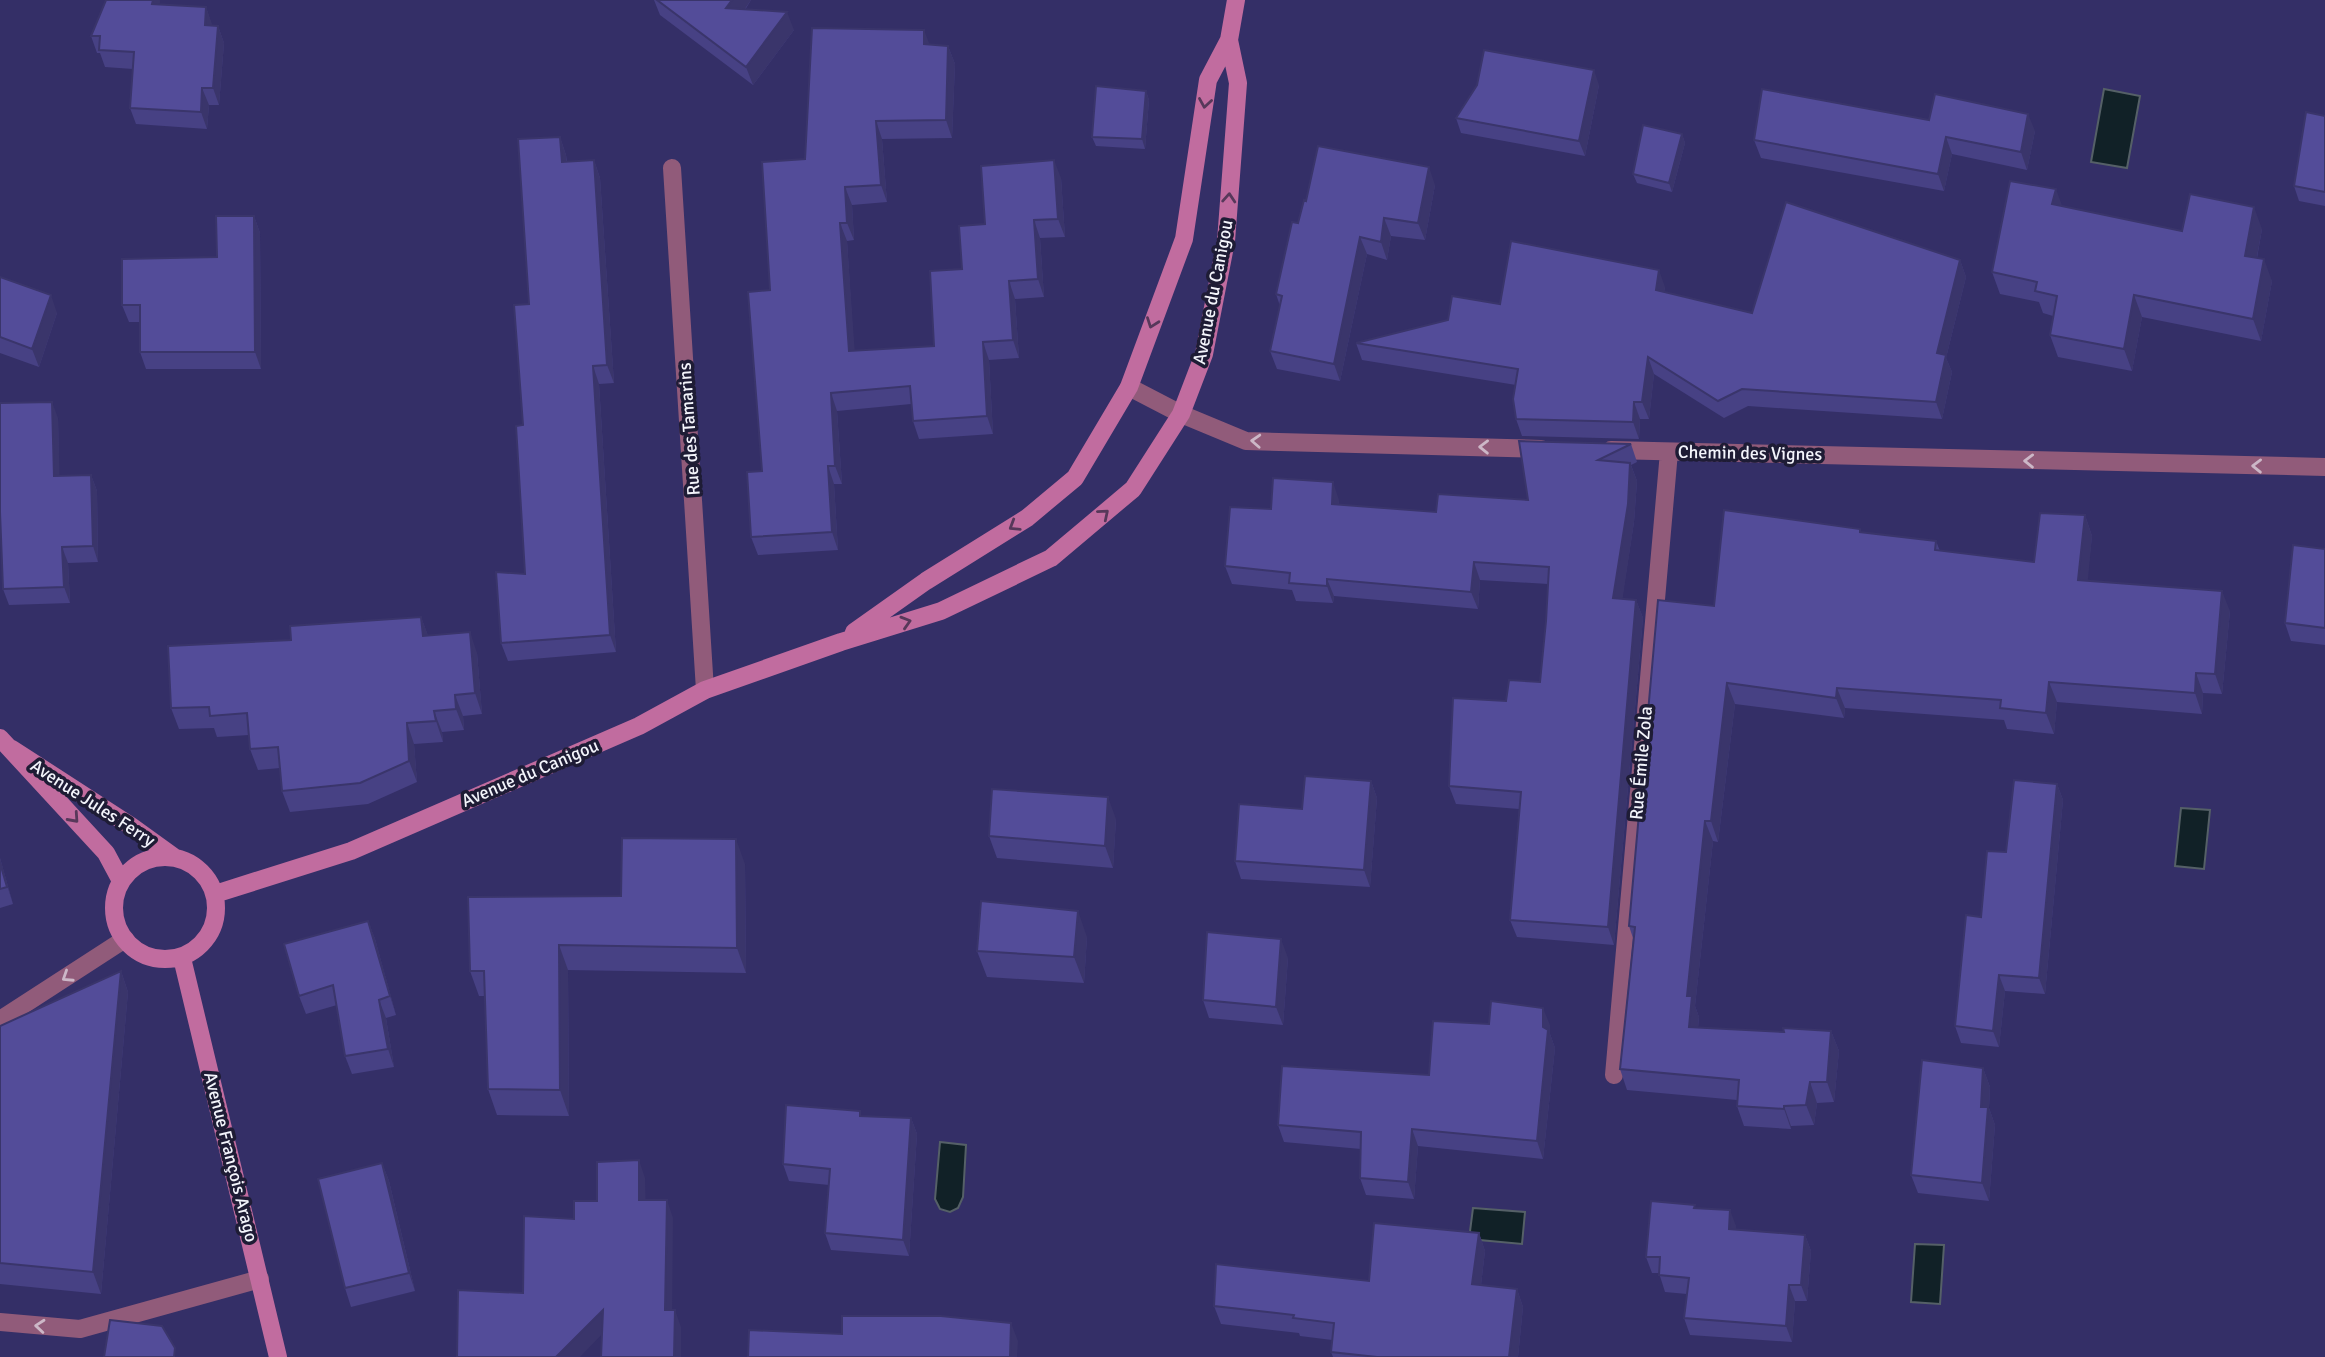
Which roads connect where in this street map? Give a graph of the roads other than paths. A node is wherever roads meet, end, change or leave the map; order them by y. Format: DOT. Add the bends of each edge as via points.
graph roads {
  1 [pos="1236,0"];
  2 [pos="1229,40"];
  3 [pos="672,169"];
  4 [pos="1129,387"];
  5 [pos="1181,414"];
  6 [pos="1560,449"];
  7 [pos="1587,450"];
  8 [pos="1669,452"];
  9 [pos="2325,467"];
  10 [pos="841,642"];
  11 [pos="705,690"];
  12 [pos="6,744"];
  13 [pos="174,857"];
  14 [pos="121,881"];
  15 [pos="215,894"];
  16 [pos="124,939"];
  17 [pos="182,958"];
  18 [pos="0,1020"];
  19 [pos="1614,1075"];
  20 [pos="260,1279"];
  21 [pos="0,1322"];
  22 [pos="278,1357"];
  1 -- 2 [label="main road, Avenue du Canigou"];
  2 -- 4 [label="main road, Avenue du Canigou, one-way" via="1208,80 1184,239"];
  5 -- 2 [label="main road, Avenue du Canigou, one-way" via="1204,354 1226,241 1238,83"];
  3 -- 11 [label="street, Rue des Tamarins"];
  4 -- 5 [label="street"];
  4 -- 10 [label="main road, Avenue du Canigou, one-way" via="1075,478 1027,518 926,581"];
  6 -- 5 [label="street, one-way" via="1246,441"];
  10 -- 5 [label="main road, Avenue du Canigou, one-way" via="940,611 1051,558 1133,489"];
  7 -- 8 [label="street, Chemin des Vignes"];
  9 -- 8 [label="street, Chemin des Vignes, one-way"];
  8 -- 19 [label="street, Rue Émile Zola"];
  10 -- 11 [label="main road, Avenue du Canigou"];
  11 -- 15 [label="main road, Avenue du Canigou" via="639,726 351,851"];
  12 -- 13 [label="main road, Avenue Jules Ferry"];
  12 -- 14 [label="main road, Avenue Jules Ferry, one-way" via="106,852"];
  13 -- 14 [label="main road" via="154,858 135,866"];
  13 -- 15 [label="main road" via="206,877"];
  14 -- 16 [label="main road" via="113,903 116,926"];
  15 -- 17 [label="main road" via="215,920 204,943"];
  16 -- 17 [label="main road" via="130,948 155,960"];
  16 -- 18 [label="street, one-way"];
  17 -- 20 [label="main road, Avenue François Arago"];
  20 -- 21 [label="street, one-way" via="80,1329"];
  20 -- 22 [label="main road, Avenue François Arago"];
}
